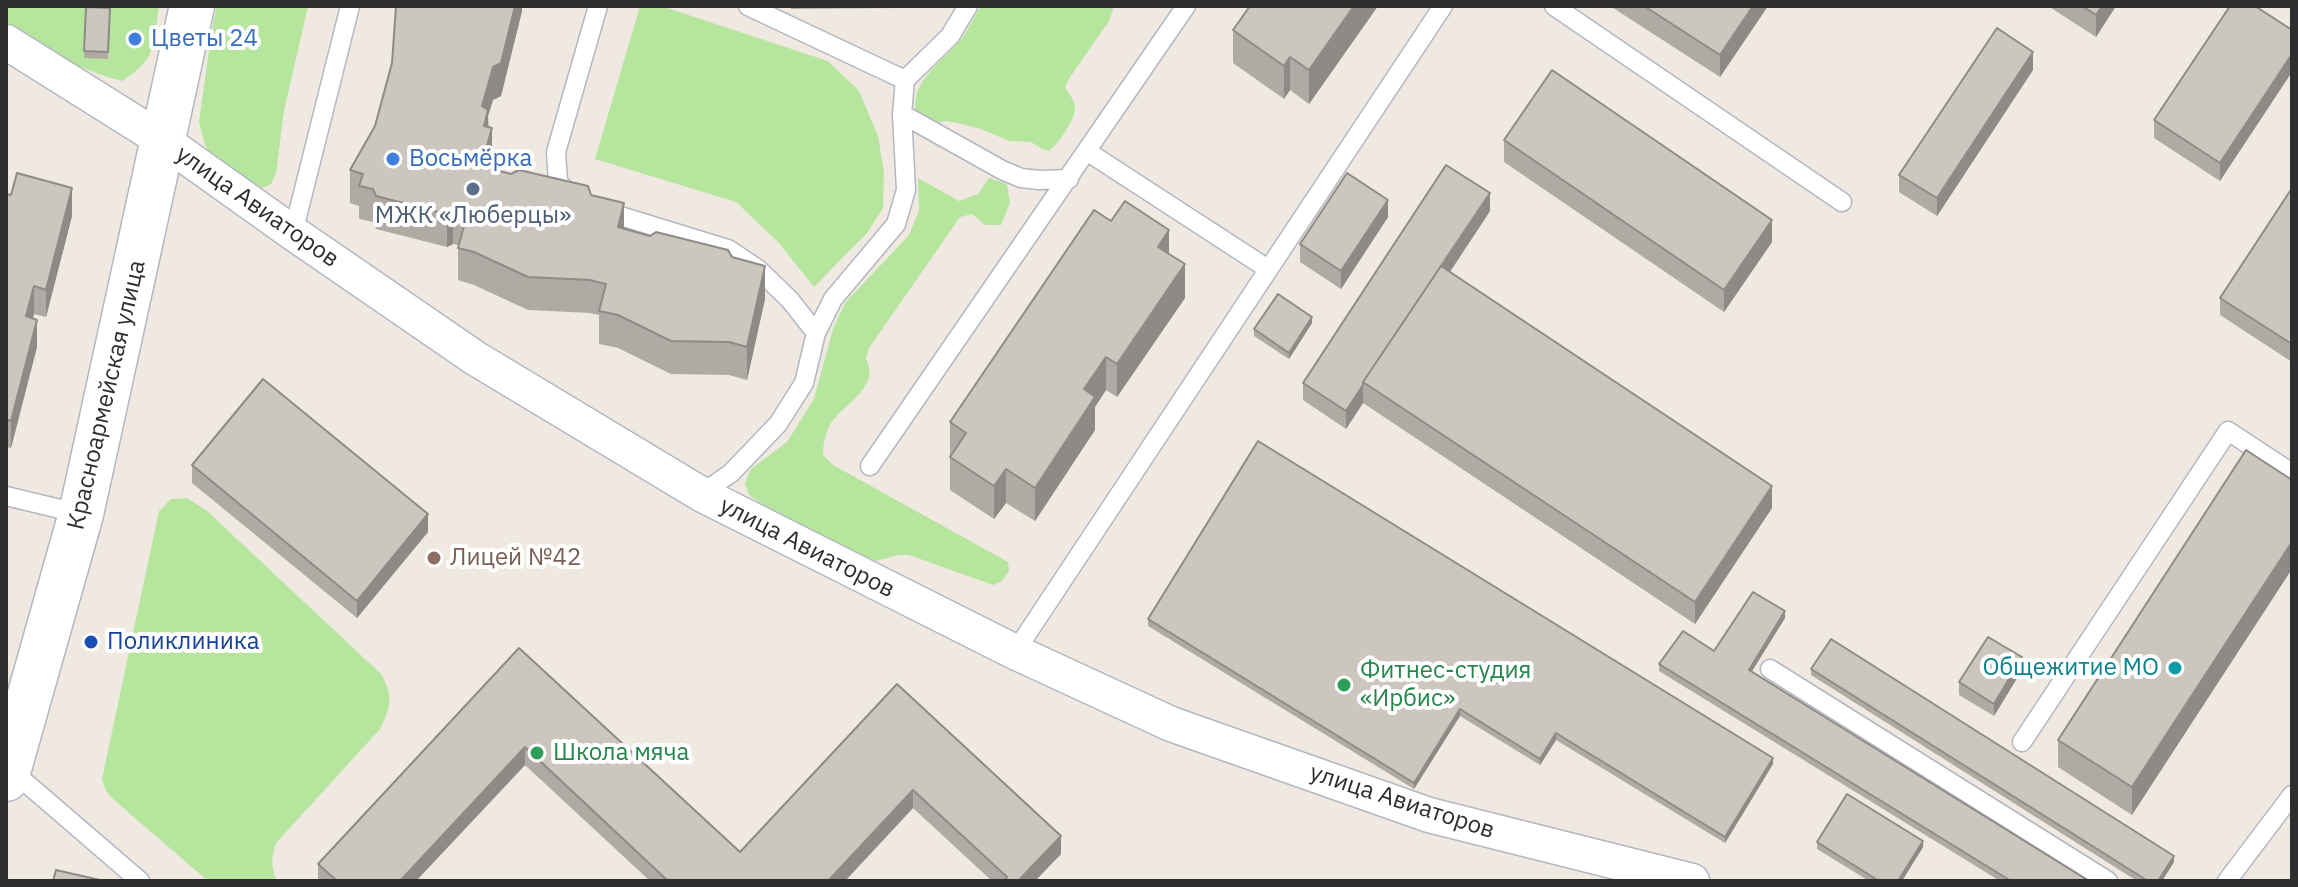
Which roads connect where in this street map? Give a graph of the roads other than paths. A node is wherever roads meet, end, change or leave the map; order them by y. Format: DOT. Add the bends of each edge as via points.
graph roads {
  1 [pos="192,6"];
  2 [pos="350,6"];
  3 [pos="598,6"];
  4 [pos="748,6"];
  5 [pos="968,6"];
  6 [pos="1186,6"];
  7 [pos="1443,6"];
  8 [pos="1554,6"];
  9 [pos="6,42"];
  10 [pos="905,80"];
  11 [pos="902,114"];
  12 [pos="164,141"];
  13 [pos="1088,152"];
  14 [pos="1069,179"];
  15 [pos="1842,202"];
  16 [pos="293,233"];
  17 [pos="1268,269"];
  18 [pos="816,333"];
  19 [pos="870,466"];
  20 [pos="2292,473"];
  21 [pos="701,494"];
  22 [pos="6,496"];
  23 [pos="81,514"];
  24 [pos="1015,652"];
  25 [pos="1770,669"];
  26 [pos="2022,742"];
  27 [pos="8,774"];
  28 [pos="2292,795"];
  29 [pos="140,881"];
  30 [pos="1692,881"];
  31 [pos="2108,881"];
  32 [pos="2227,881"];
  1 -- 12 [label="street, Красноармейская улица"];
  2 -- 16 [label="lane"];
  3 -- 18 [label="lane" via="556,152 558,182 577,202 728,249 758,269"];
  4 -- 10 [label="lane"];
  5 -- 10 [label="lane" via="950,36"];
  6 -- 13 [label="lane"];
  7 -- 17 [label="lane"];
  8 -- 15 [label="lane"];
  9 -- 12 [label="street, улица Авиаторов"];
  10 -- 11 [label="lane"];
  11 -- 14 [label="lane" via="1021,178"];
  11 -- 18 [label="lane" via="906,190 896,224 833,299"];
  12 -- 16 [label="street, улица Авиаторов"];
  12 -- 23 [label="street, Красноармейская улица"];
  13 -- 14 [label="lane"];
  13 -- 17 [label="lane"];
  14 -- 19 [label="lane"];
  16 -- 21 [label="street, улица Авиаторов" via="475,358"];
  17 -- 24 [label="lane"];
  18 -- 21 [label="lane" via="804,383 778,424 731,473"];
  20 -- 26 [label="lane" via="2228,431"];
  21 -- 24 [label="street, улица Авиаторов"];
  22 -- 23 [label="lane"];
  23 -- 27 [label="street, Красноармейская улица"];
  24 -- 30 [label="street, улица Авиаторов" via="1171,724 1429,815"];
  25 -- 31 [label="lane"];
  27 -- 29 [label="lane"];
  28 -- 32 [label="lane"];
}
